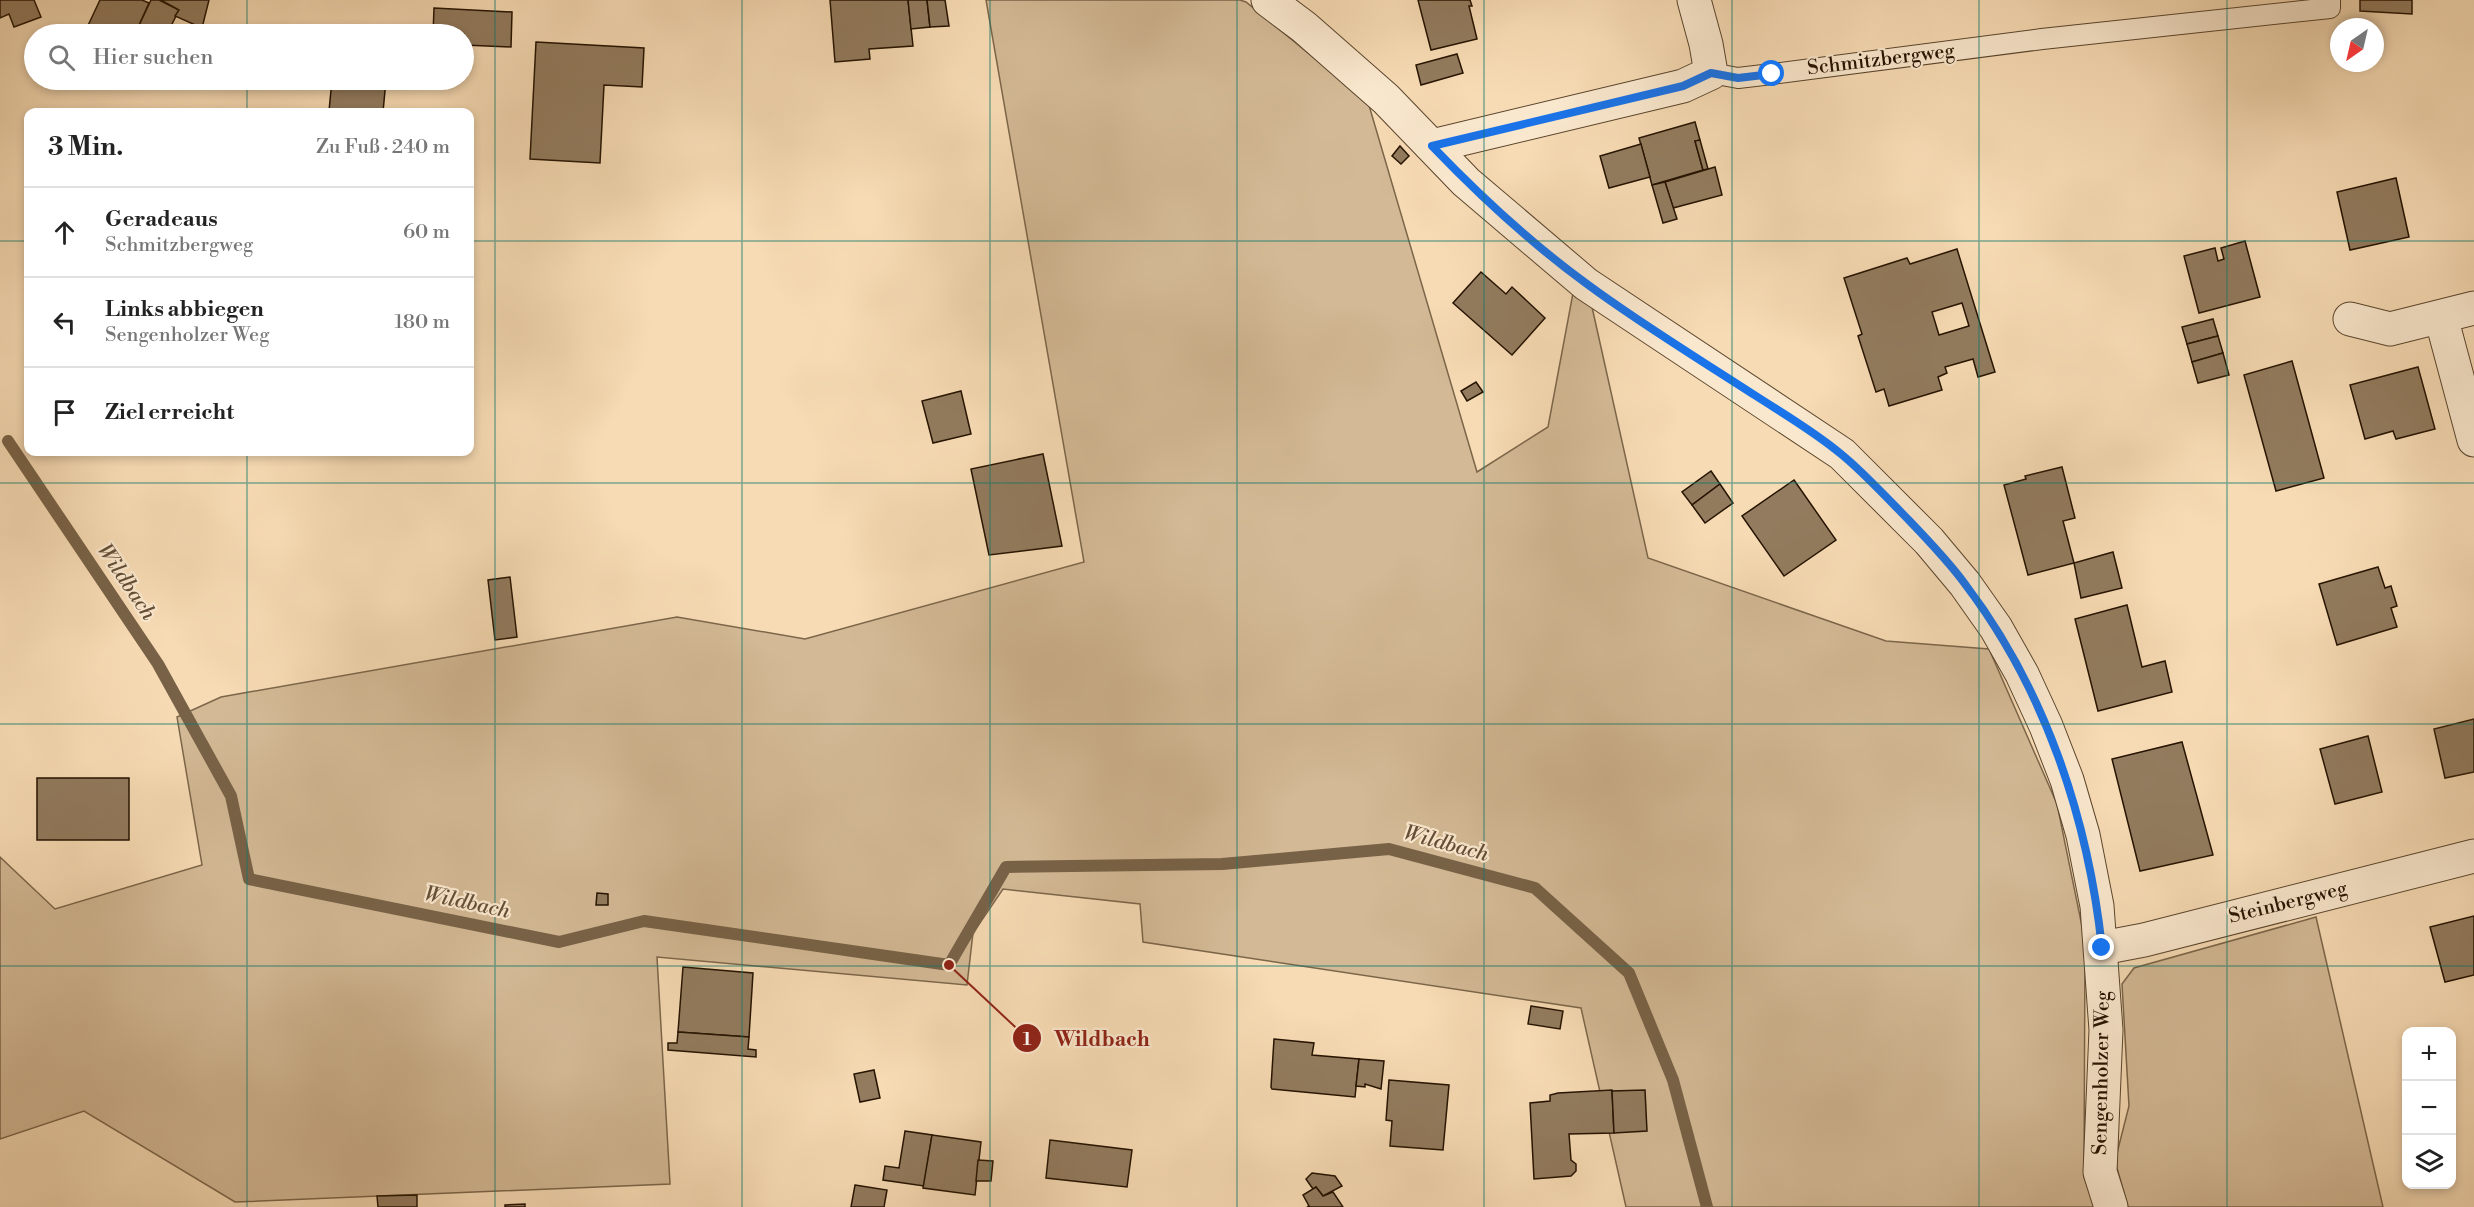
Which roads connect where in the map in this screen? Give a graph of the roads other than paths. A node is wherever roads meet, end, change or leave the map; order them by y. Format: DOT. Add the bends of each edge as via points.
graph roads {
  1 [pos="1268,0"];
  2 [pos="1694,0"];
  3 [pos="2330,0"];
  4 [pos="1711,73"];
  5 [pos="1432,146"];
  6 [pos="2474,308"];
  7 [pos="2441,317"];
  8 [pos="2350,319"];
  9 [pos="2474,440"];
  10 [pos="2474,856"];
  11 [pos="2102,948"];
  12 [pos="2111,1207"];
  1 -- 5 [label="street, Sengenholzer Weg" via="1386,99"];
  2 -- 4 [label="street"];
  3 -- 4 [label="lane, Schmitzbergweg" via="2330,8 2042,39 1772,74 1738,78"];
  4 -- 5 [label="street" via="1683,86"];
  5 -- 11 [label="street, Sengenholzer Weg" via="1466,182 1586,284 1842,454 1929,541 1965,584 2022,674 2067,780 2083,835"];
  6 -- 7 [label="street"];
  7 -- 8 [label="street" via="2390,329"];
  7 -- 9 [label="street"];
  10 -- 11 [label="street, Steinbergweg"];
  11 -- 12 [label="street, Sengenholzer Weg" via="2106,1030 2100,1173"];
}
